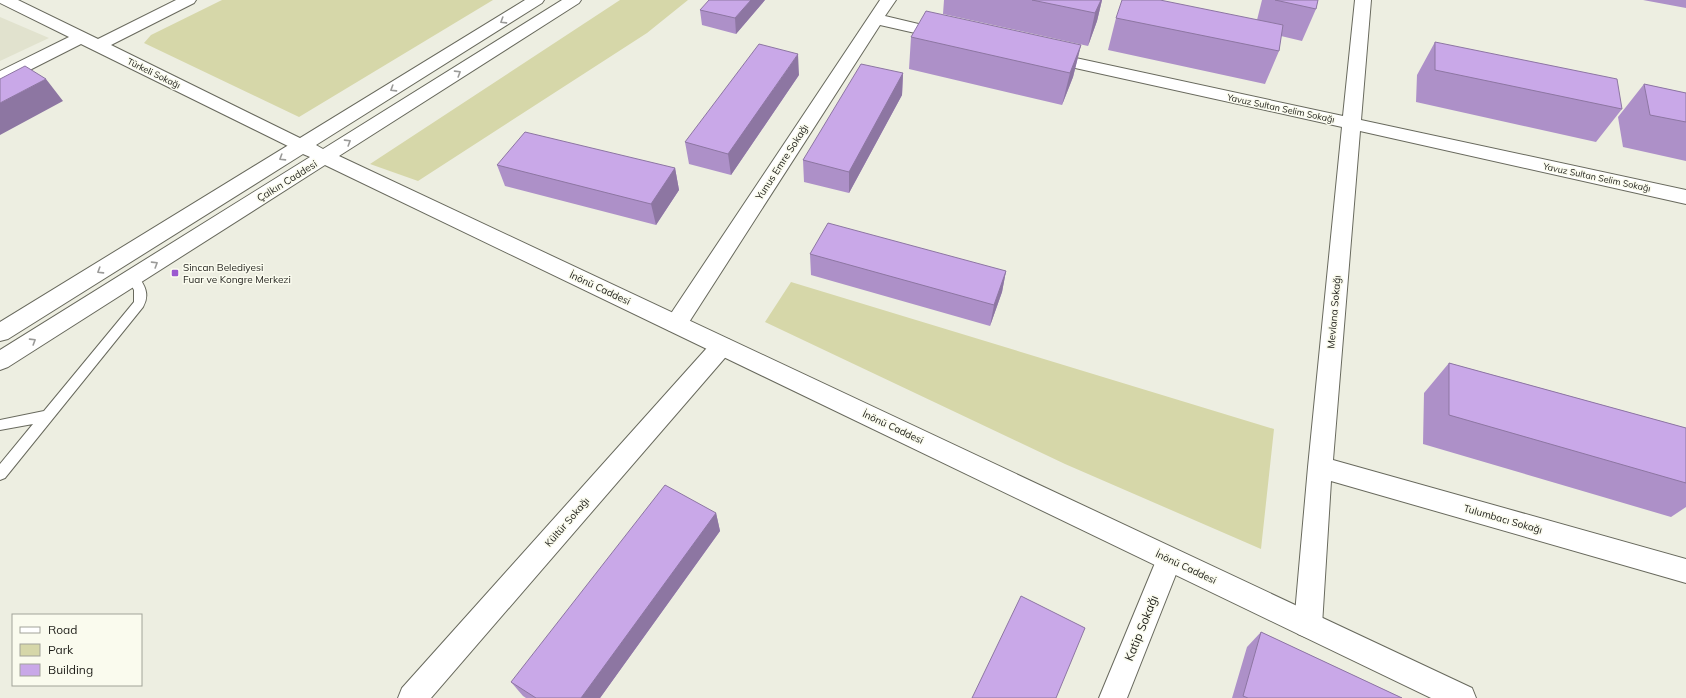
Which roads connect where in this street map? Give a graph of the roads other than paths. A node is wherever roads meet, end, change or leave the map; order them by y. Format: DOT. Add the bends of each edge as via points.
graph roads {
  1 [pos="6,0"];
  2 [pos="188,0"];
  3 [pos="536,0"];
  4 [pos="573,0"];
  5 [pos="888,0"];
  6 [pos="1364,0"];
  7 [pos="875,19"];
  8 [pos="82,37"];
  9 [pos="960,38"];
  10 [pos="98,45"];
  11 [pos="1029,53"];
  12 [pos="0,78"];
  13 [pos="1352,124"];
  14 [pos="302,146"];
  15 [pos="324,157"];
  16 [pos="1686,197"];
  17 [pos="133,278"];
  18 [pos="676,324"];
  19 [pos="0,333"];
  20 [pos="722,346"];
  21 [pos="0,361"];
  22 [pos="47,416"];
  23 [pos="0,425"];
  24 [pos="1320,467"];
  25 [pos="0,474"];
  26 [pos="1169,559"];
  27 [pos="1686,571"];
  28 [pos="1308,625"];
  29 [pos="412,698"];
  30 [pos="1113,698"];
  31 [pos="1462,698"];
  1 -- 8 [label="street, Türkeli Sokağı"];
  2 -- 10 [label="street"];
  3 -- 14 [label="street, one-way"];
  15 -- 4 [label="street, Çalkın Caddesi, one-way"];
  5 -- 7 [label="street, Yunus Emre Sokağı"];
  6 -- 13 [label="street, Mevlana Sokağı"];
  7 -- 9 [label="street"];
  7 -- 18 [label="street, Yunus Emre Sokağı"];
  8 -- 10 [label="street, Türkeli Sokağı"];
  8 -- 12 [label="street"];
  10 -- 14 [label="street, Türkeli Sokağı"];
  11 -- 13 [label="street, Yavuz Sultan Selim Sokağı"];
  13 -- 16 [label="street, Yavuz Sultan Selim Sokağı"];
  13 -- 24 [label="street, Mevlana Sokağı"];
  14 -- 15 [label="street, Türkeli Sokağı"];
  14 -- 19 [label="street, one-way"];
  17 -- 15 [label="street, Çalkın Caddesi, one-way"];
  15 -- 18 [label="street, İnönü Caddesi"];
  21 -- 17 [label="street, Çalkın Caddesi, one-way"];
  17 -- 22 [label="lane" via="142,293 139,304"];
  18 -- 20 [label="street, İnönü Caddesi"];
  20 -- 26 [label="street, İnönü Caddesi"];
  20 -- 29 [label="street, Kültür Sokağı"];
  22 -- 23 [label="lane"];
  22 -- 25 [label="lane"];
  24 -- 27 [label="street, Tulumbacı Sokağı"];
  24 -- 28 [label="street, Mevlana Sokağı"];
  26 -- 28 [label="street, İnönü Caddesi"];
  26 -- 30 [label="street, Katip Sokağı"];
  28 -- 31 [label="street, İnönü Caddesi"];
}
